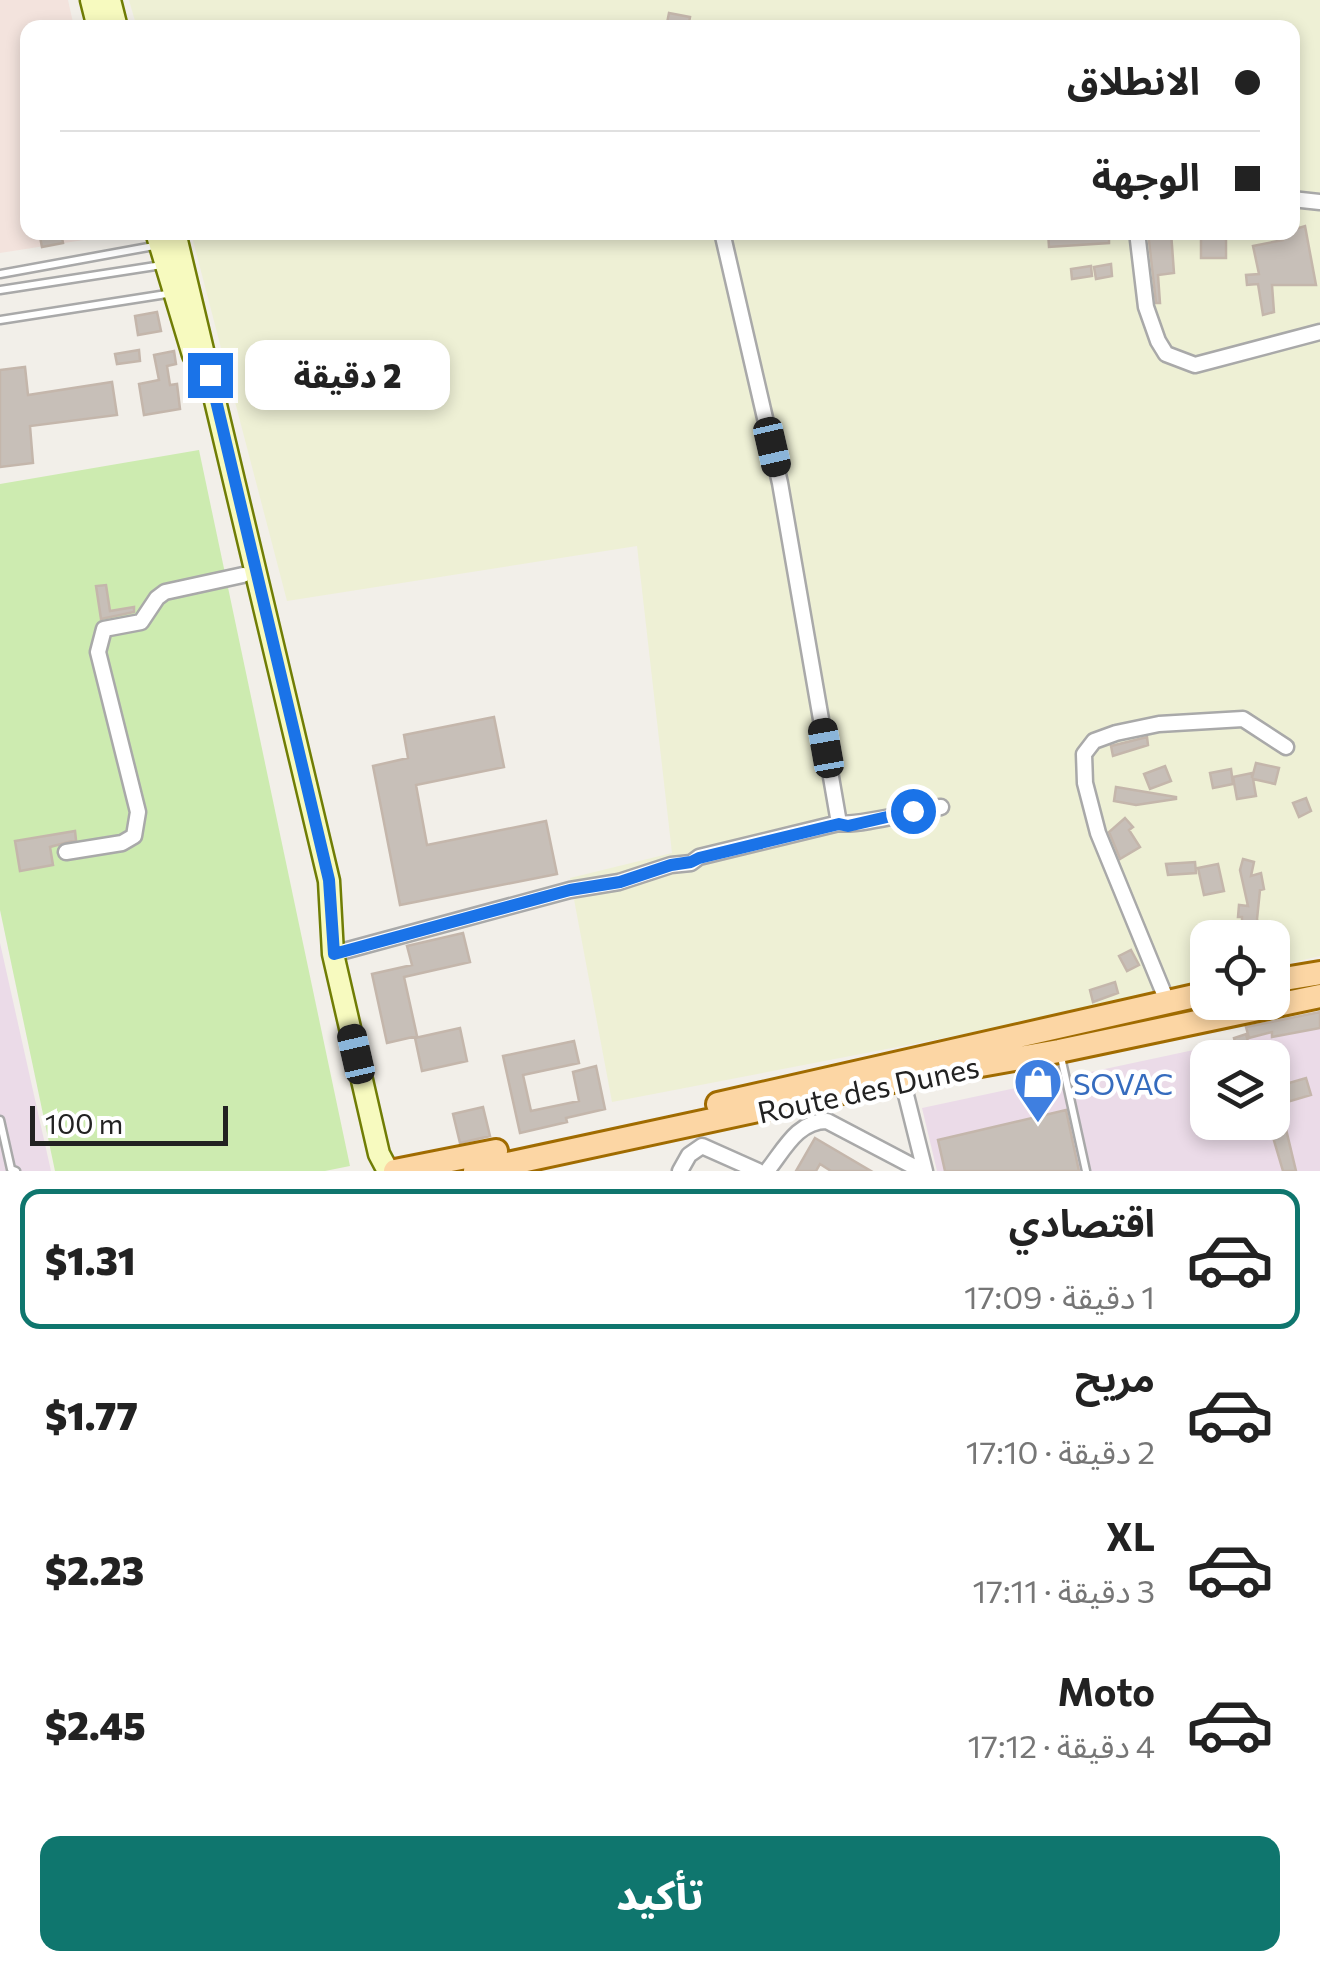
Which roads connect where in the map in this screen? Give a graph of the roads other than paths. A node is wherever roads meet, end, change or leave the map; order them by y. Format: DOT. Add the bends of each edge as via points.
graph roads {
  1 [pos="724,240"];
  2 [pos="1138,240"];
  3 [pos="168,247"];
  4 [pos="0,274"];
  5 [pos="0,290"];
  6 [pos="174,293"];
  7 [pos="0,320"];
  8 [pos="1320,332"];
  9 [pos="243,575"];
  10 [pos="1286,747"];
  11 [pos="941,807"];
  12 [pos="839,824"];
  13 [pos="66,852"];
  14 [pos="334,954"];
  15 [pos="1320,973"];
  16 [pos="1290,978"];
  17 [pos="1320,996"];
  18 [pos="1190,997"];
  19 [pos="1168,1001"];
  20 [pos="1059,1050"];
  21 [pos="902,1079"];
  22 [pos="0,1120"];
  23 [pos="16,1171"];
  24 [pos="370,1171"];
  25 [pos="392,1171"];
  26 [pos="475,1171"];
  27 [pos="680,1171"];
  28 [pos="758,1171"];
  29 [pos="767,1171"];
  30 [pos="923,1171"];
  31 [pos="1086,1171"];
  1 -- 12 [label="street" via="780,483"];
  2 -- 8 [label="street" via="1146,307 1166,354 1195,364"];
  3 -- 4 [label="lane"];
  3 -- 5 [label="lane"];
  3 -- 6 [label="street"];
  3 -- 14 [label="street" via="329,880"];
  6 -- 7 [label="lane"];
  6 -- 9 [label="street"];
  9 -- 13 [label="street" via="165,592 141,622 104,630 98,652 138,812 134,836"];
  9 -- 24 [label="street" via="314,876 322,962"];
  10 -- 19 [label="street" via="1243,719 1116,733 1084,754 1098,834"];
  11 -- 12 [label="street"];
  12 -- 14 [label="street"];
  14 -- 25 [label="street" via="379,1154"];
  15 -- 16 [label="main road"];
  17 -- 20 [label="main road, Route des Dunes"];
  18 -- 19 [label="main road, Route des Dunes"];
  19 -- 25 [label="main road, Route des Dunes" via="605,1130"];
  20 -- 21 [label="main road, Route des Dunes"];
  20 -- 31 [label="lane"];
  21 -- 26 [label="main road, Route des Dunes"];
  21 -- 30 [label="street"];
  22 -- 23 [label="lane"];
  27 -- 28 [label="street" via="702,1146"];
  29 -- 30 [label="street" via="800,1128 827,1121"];
}
